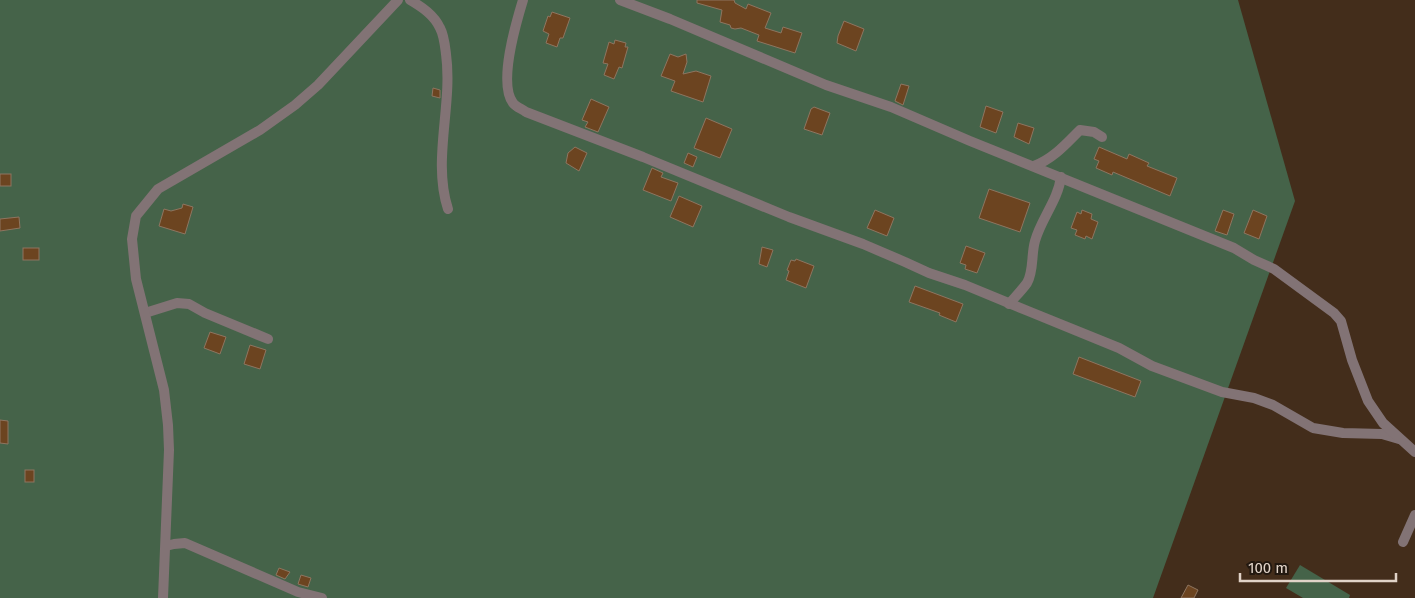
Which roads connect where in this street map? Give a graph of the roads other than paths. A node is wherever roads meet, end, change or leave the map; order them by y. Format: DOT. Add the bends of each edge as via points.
graph roads {
  1 [pos="398,0"];
  2 [pos="410,0"];
  3 [pos="523,0"];
  4 [pos="620,0"];
  5 [pos="1102,137"];
  6 [pos="1034,166"];
  7 [pos="1060,177"];
  8 [pos="448,209"];
  9 [pos="1009,304"];
  10 [pos="145,313"];
  11 [pos="268,339"];
  12 [pos="1399,439"];
  13 [pos="1415,452"];
  14 [pos="1415,515"];
  15 [pos="1404,542"];
  16 [pos="166,546"];
  17 [pos="164,598"];
  18 [pos="322,598"];
  1 -- 10 [label="street" via="295,105 260,130 158,189 141,208 134,226 132,253"];
  2 -- 8 [label="street" via="430,13 441,29 446,49 448,68 442,173"];
  3 -- 9 [label="street" via="506,82 514,104 526,112"];
  4 -- 6 [label="street"];
  5 -- 6 [label="street" via="1080,130 1044,163"];
  6 -- 7 [label="street"];
  7 -- 9 [label="street" via="1060,186 1035,240 1027,283"];
  7 -- 12 [label="street" via="1234,248 1274,269 1320,302 1342,321 1368,402"];
  9 -- 12 [label="street" via="1119,348 1152,366 1222,392 1273,404 1313,428 1382,434"];
  10 -- 11 [label="street" via="177,303 189,304"];
  10 -- 16 [label="street" via="164,390 168,425"];
  12 -- 13 [label="street"];
  14 -- 15 [label="street"];
  16 -- 17 [label="street"];
  16 -- 18 [label="street" via="184,543 298,592"];
}
